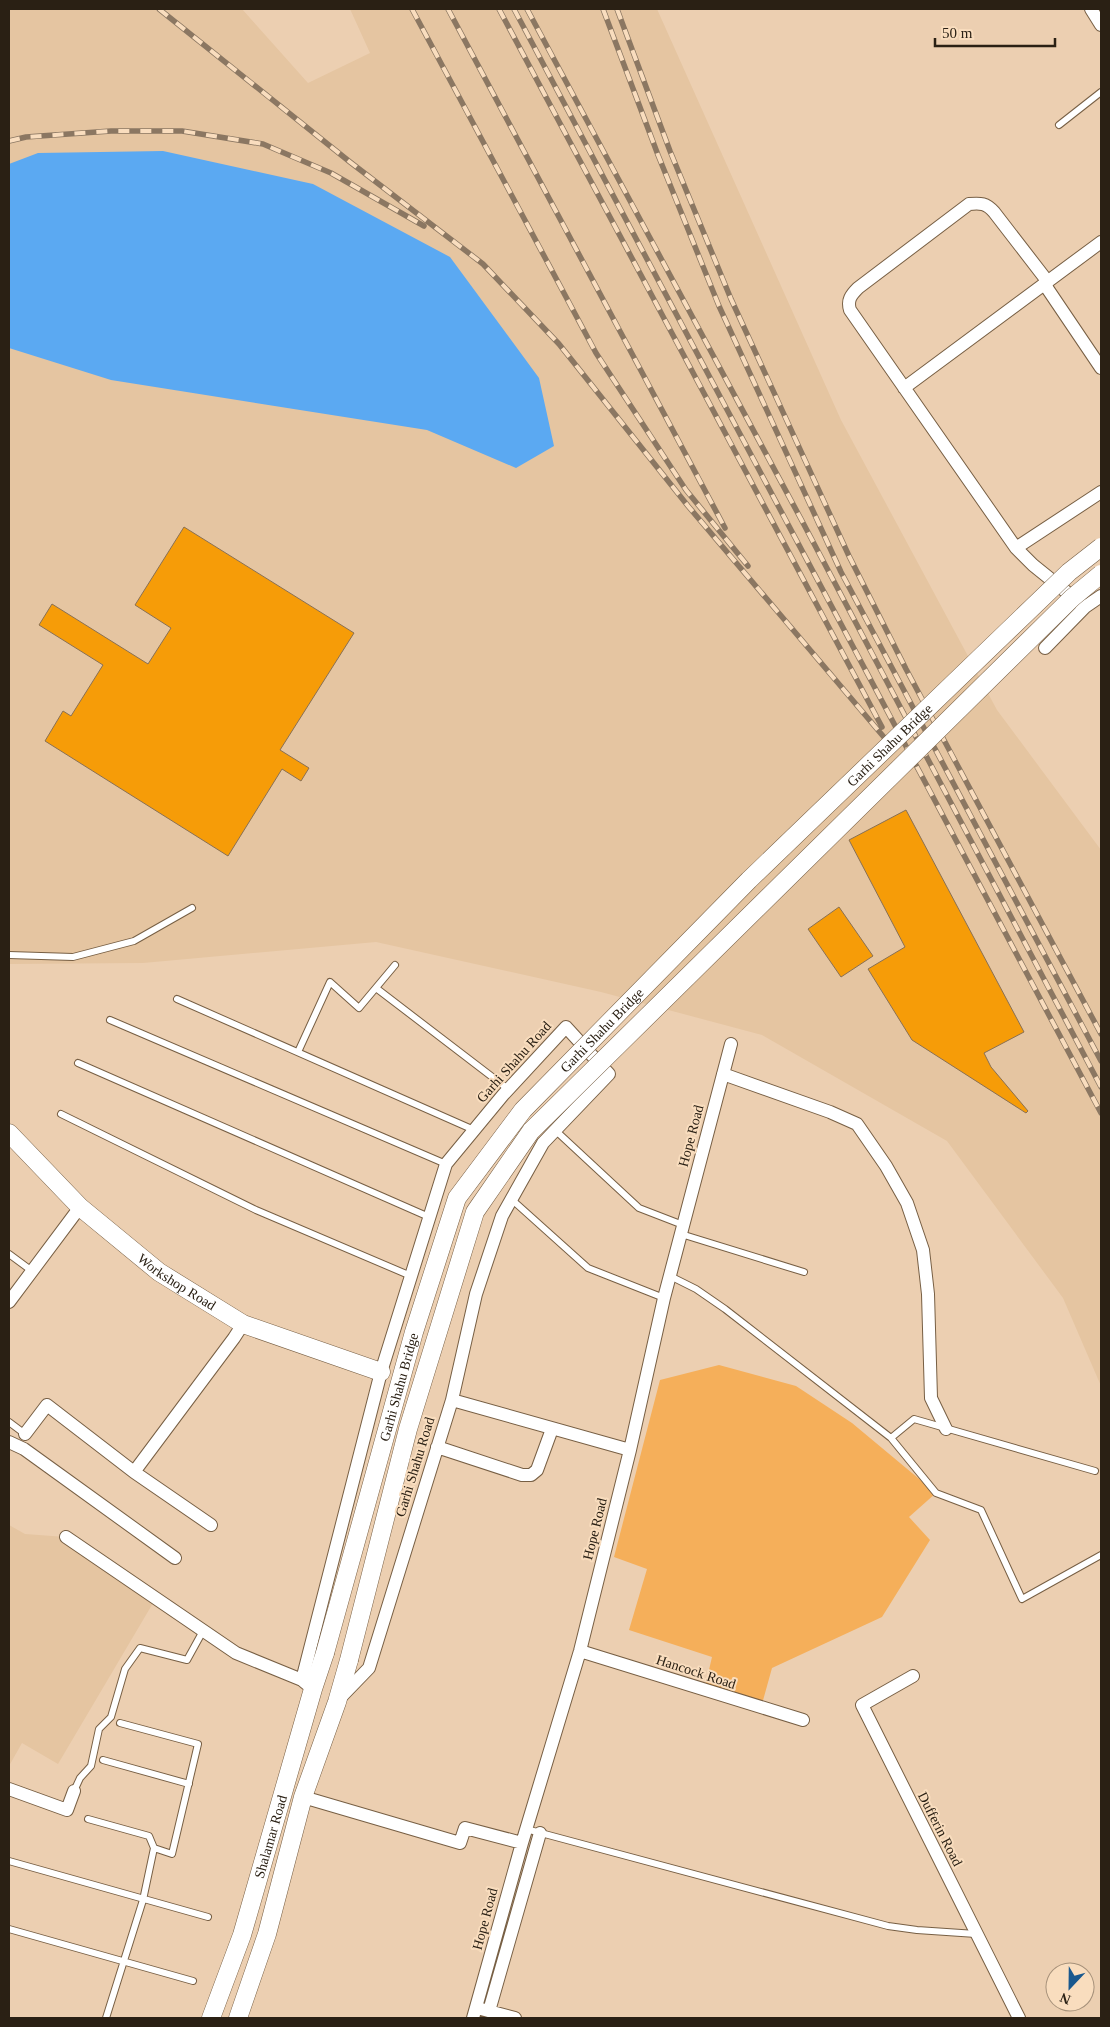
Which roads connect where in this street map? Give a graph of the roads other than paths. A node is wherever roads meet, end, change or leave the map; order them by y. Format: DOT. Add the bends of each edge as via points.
graph roads {
  1 [pos="1091,9"];
  2 [pos="1101,24"];
  3 [pos="1101,92"];
  4 [pos="1059,124"];
  5 [pos="1101,242"];
  6 [pos="1046,284"];
  7 [pos="1101,368"];
  8 [pos="904,388"];
  9 [pos="1101,492"];
  10 [pos="1101,547"];
  11 [pos="1016,548"];
  12 [pos="1101,574"];
  13 [pos="1101,596"];
  14 [pos="1086,607"];
  15 [pos="1046,648"];
  16 [pos="192,908"];
  17 [pos="9,955"];
  18 [pos="394,965"];
  19 [pos="376,988"];
  20 [pos="177,999"];
  21 [pos="110,1020"];
  22 [pos="731,1044"];
  23 [pos="298,1052"];
  24 [pos="78,1063"];
  25 [pos="723,1074"];
  26 [pos="508,1089"];
  27 [pos="61,1114"];
  28 [pos="474,1130"];
  29 [pos="556,1130"];
  30 [pos="9,1133"];
  31 [pos="446,1164"];
  32 [pos="510,1198"];
  33 [pos="80,1207"];
  34 [pos="430,1217"];
  35 [pos="682,1229"];
  36 [pos="9,1254"];
  37 [pos="32,1271"];
  38 [pos="804,1272"];
  39 [pos="411,1276"];
  40 [pos="670,1276"];
  41 [pos="664,1298"];
  42 [pos="9,1302"];
  43 [pos="243,1324"];
  44 [pos="381,1372"];
  45 [pos="452,1400"];
  46 [pos="9,1422"];
  47 [pos="552,1429"];
  48 [pos="946,1429"];
  49 [pos="25,1434"];
  50 [pos="891,1438"];
  51 [pos="9,1442"];
  52 [pos="437,1447"];
  53 [pos="630,1450"];
  54 [pos="1095,1471"];
  55 [pos="134,1472"];
  56 [pos="211,1526"];
  57 [pos="66,1537"];
  58 [pos="1101,1555"];
  59 [pos="175,1558"];
  60 [pos="203,1631"];
  61 [pos="580,1651"];
  62 [pos="325,1653"];
  63 [pos="349,1660"];
  64 [pos="913,1676"];
  65 [pos="307,1684"];
  66 [pos="337,1702"];
  67 [pos="803,1720"];
  68 [pos="120,1723"];
  69 [pos="103,1760"];
  70 [pos="189,1784"];
  71 [pos="9,1789"];
  72 [pos="74,1791"];
  73 [pos="303,1798"];
  74 [pos="88,1819"];
  75 [pos="526,1829"];
  76 [pos="540,1834"];
  77 [pos="522,1843"];
  78 [pos="154,1848"];
  79 [pos="9,1861"];
  80 [pos="143,1900"];
  81 [pos="208,1917"];
  82 [pos="9,1929"];
  83 [pos="976,1934"];
  84 [pos="122,1962"];
  85 [pos="193,1981"];
  86 [pos="480,2012"];
  87 [pos="106,2018"];
  88 [pos="211,2018"];
  89 [pos="238,2018"];
  90 [pos="515,2018"];
  91 [pos="1019,2018"];
  1 -- 2 [label="street"];
  3 -- 4 [label="lane"];
  5 -- 6 [label="street"];
  6 -- 7 [label="street"];
  6 -- 8 [label="street"];
  6 -- 8 [label="street" via="987,205 969,204 851,295 850,310"];
  8 -- 11 [label="street"];
  9 -- 11 [label="street"];
  10 -- 62 [label="main road, Garhi Shahu Bridge, bridge" via="1069,572 749,880 524,1110 478,1167 457,1198 441,1246"];
  11 -- 14 [label="street" via="1033,566"];
  12 -- 63 [label="main road, Garhi Shahu Bridge, bridge" via="1072,598 538,1124 497,1177 475,1212 408,1429"];
  13 -- 14 [label="street"];
  14 -- 15 [label="street"];
  16 -- 17 [label="lane" via="134,941 82,955"];
  18 -- 19 [label="lane"];
  19 -- 23 [label="lane" via="359,1008 330,982"];
  19 -- 26 [label="lane"];
  20 -- 23 [label="lane"];
  21 -- 31 [label="lane"];
  22 -- 25 [label="street, Hope Road"];
  23 -- 28 [label="lane"];
  24 -- 34 [label="lane"];
  25 -- 35 [label="street, Hope Road"];
  25 -- 48 [label="street" via="857,1124 886,1166 907,1203 923,1250 928,1294 931,1398"];
  26 -- 28 [label="street, Garhi Shahu Road"];
  26 -- 29 [label="street, Garhi Shahu Road" via="566,1027 609,1074"];
  27 -- 39 [label="lane" via="256,1210"];
  28 -- 31 [label="street, Garhi Shahu Road"];
  29 -- 32 [label="street, Garhi Shahu Road" via="543,1143"];
  29 -- 35 [label="lane" via="639,1208"];
  30 -- 33 [label="main road, Workshop Road"];
  31 -- 34 [label="street, Garhi Shahu Road"];
  32 -- 41 [label="lane" via="588,1268"];
  32 -- 45 [label="street, Garhi Shahu Road" via="476,1294"];
  33 -- 37 [label="street"];
  33 -- 43 [label="main road, Workshop Road" via="159,1272"];
  34 -- 39 [label="street, Garhi Shahu Road"];
  35 -- 38 [label="lane"];
  35 -- 40 [label="street, Hope Road"];
  36 -- 37 [label="lane"];
  37 -- 42 [label="street"];
  39 -- 44 [label="street, Garhi Shahu Road"];
  40 -- 41 [label="street, Hope Road"];
  40 -- 50 [label="lane" via="696,1289 725,1310"];
  41 -- 53 [label="street, Hope Road"];
  43 -- 44 [label="main road, Workshop Road"];
  43 -- 55 [label="street"];
  44 -- 65 [label="street, Garhi Shahu Road"];
  45 -- 47 [label="street"];
  45 -- 52 [label="street, Garhi Shahu Road"];
  46 -- 49 [label="lane"];
  47 -- 52 [label="street" via="537,1470 531,1476"];
  47 -- 53 [label="street"];
  48 -- 50 [label="lane" via="914,1419"];
  48 -- 54 [label="lane"];
  49 -- 55 [label="street" via="47,1405"];
  50 -- 58 [label="lane" via="936,1494 981,1510 1022,1598"];
  51 -- 59 [label="street" via="24,1449"];
  52 -- 66 [label="street, Garhi Shahu Road" via="369,1668"];
  53 -- 61 [label="street, Hope Road"];
  55 -- 56 [label="street"];
  57 -- 60 [label="street"];
  60 -- 65 [label="street" via="236,1652"];
  60 -- 72 [label="lane" via="187,1660 140,1648 125,1668 111,1717 99,1729 91,1766"];
  61 -- 67 [label="street, Hancock Road"];
  61 -- 75 [label="street, Hope Road"];
  62 -- 65 [label="main road, Shalamar Road"];
  63 -- 66 [label="main road, Shalamar Road"];
  64 -- 83 [label="street, Dufferin Road" via="862,1705"];
  65 -- 88 [label="main road, Shalamar Road" via="242,1936"];
  66 -- 73 [label="main road, Shalamar Road"];
  68 -- 70 [label="lane" via="198,1744"];
  69 -- 70 [label="lane"];
  70 -- 78 [label="lane" via="172,1854"];
  71 -- 72 [label="street" via="67,1810"];
  73 -- 77 [label="street" via="460,1843 465,1828"];
  73 -- 89 [label="main road, Shalamar Road" via="267,1934"];
  74 -- 78 [label="lane" via="150,1836"];
  75 -- 76 [label="lane"];
  75 -- 77 [label="street, Hope Road"];
  76 -- 83 [label="lane" via="888,1926"];
  76 -- 86 [label="street"];
  77 -- 86 [label="street, Hope Road"];
  78 -- 80 [label="lane"];
  79 -- 80 [label="lane"];
  80 -- 81 [label="lane"];
  80 -- 84 [label="lane"];
  82 -- 84 [label="lane"];
  83 -- 91 [label="street, Dufferin Road"];
  84 -- 85 [label="lane"];
  84 -- 87 [label="lane"];
  86 -- 90 [label="street"];
}
